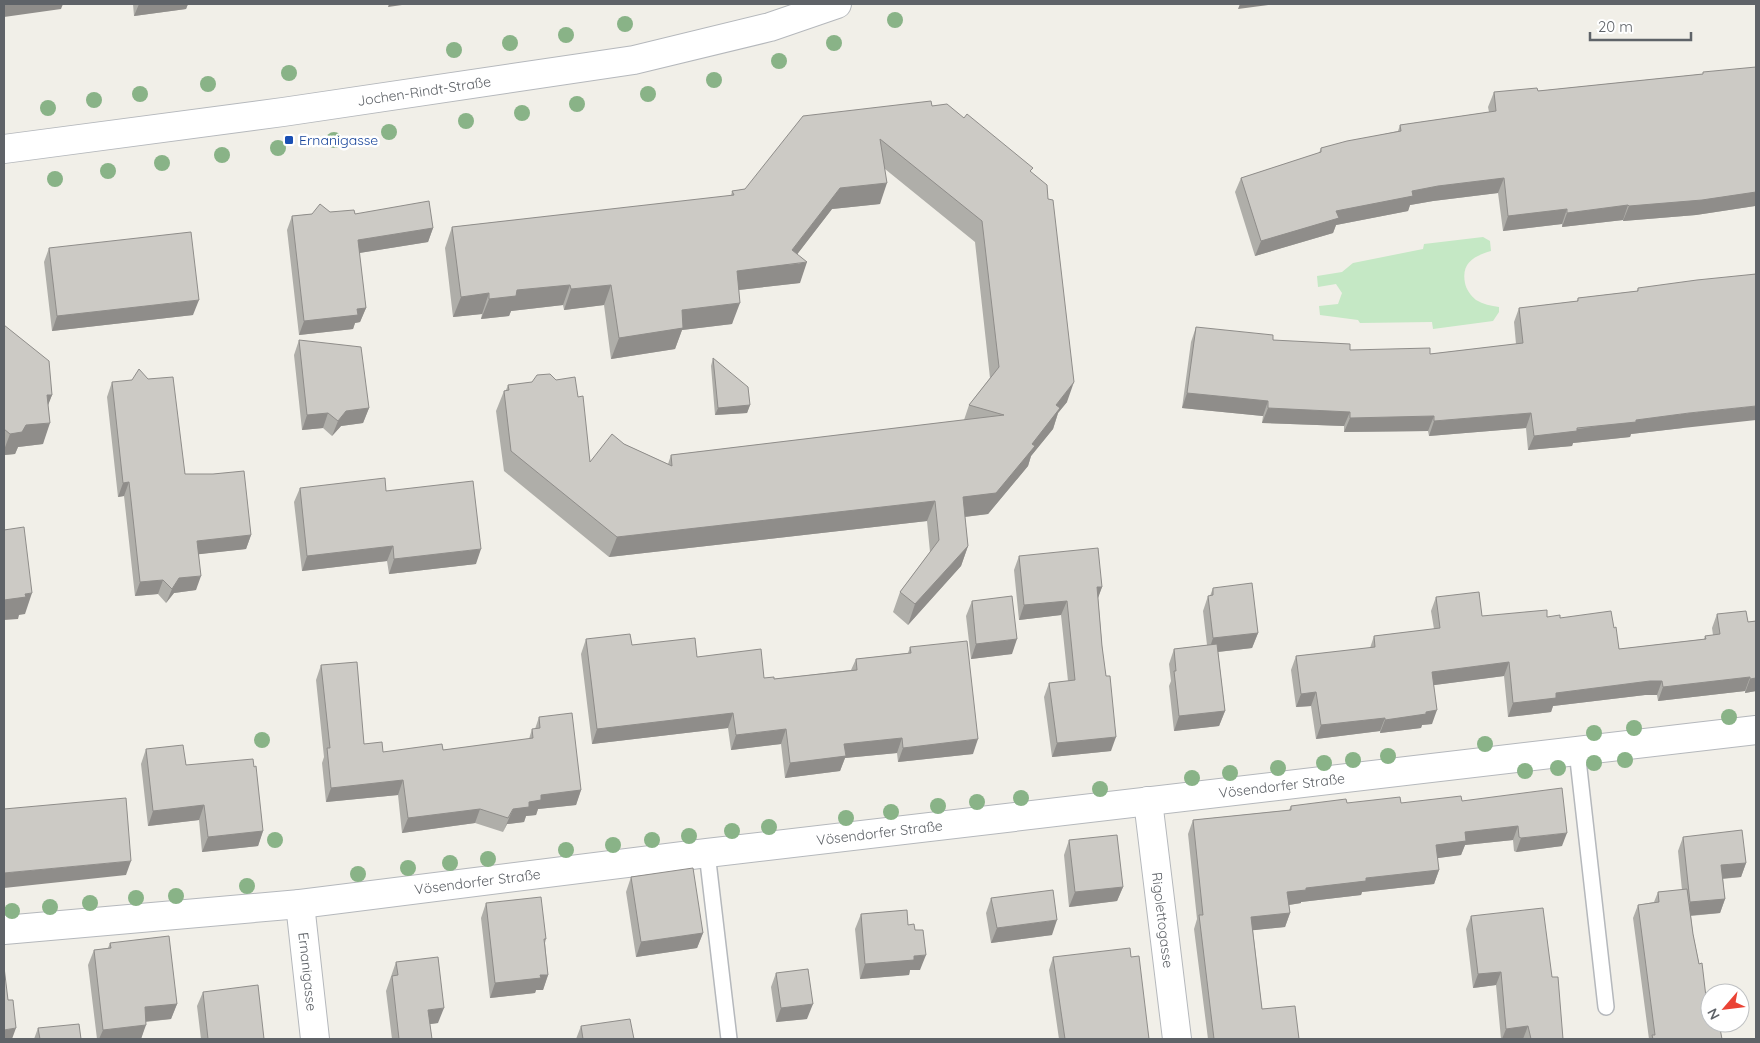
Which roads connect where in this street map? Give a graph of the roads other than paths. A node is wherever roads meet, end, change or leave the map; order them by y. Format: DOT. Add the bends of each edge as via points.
graph roads {
  1 [pos="837,4"];
  2 [pos="4,149"];
  3 [pos="1756,730"];
  4 [pos="1577,751"];
  5 [pos="1148,801"];
  6 [pos="707,853"];
  7 [pos="300,904"];
  8 [pos="4,930"];
  9 [pos="1606,1007"];
  10 [pos="314,1039"];
  11 [pos="729,1039"];
  12 [pos="1177,1039"];
  1 -- 2 [label="street, Jochen-Rindt-Straße" via="770,27 634,60 284,112"];
  3 -- 4 [label="street, Vösendorfer Straße"];
  4 -- 5 [label="street, Vösendorfer Straße"];
  4 -- 9 [label="lane"];
  5 -- 6 [label="street, Vösendorfer Straße"];
  5 -- 12 [label="street, Rigolettogasse"];
  6 -- 7 [label="street, Vösendorfer Straße"];
  6 -- 11 [label="lane"];
  7 -- 8 [label="street, Vösendorfer Straße"];
  7 -- 10 [label="street, Ernanigasse"];
}
